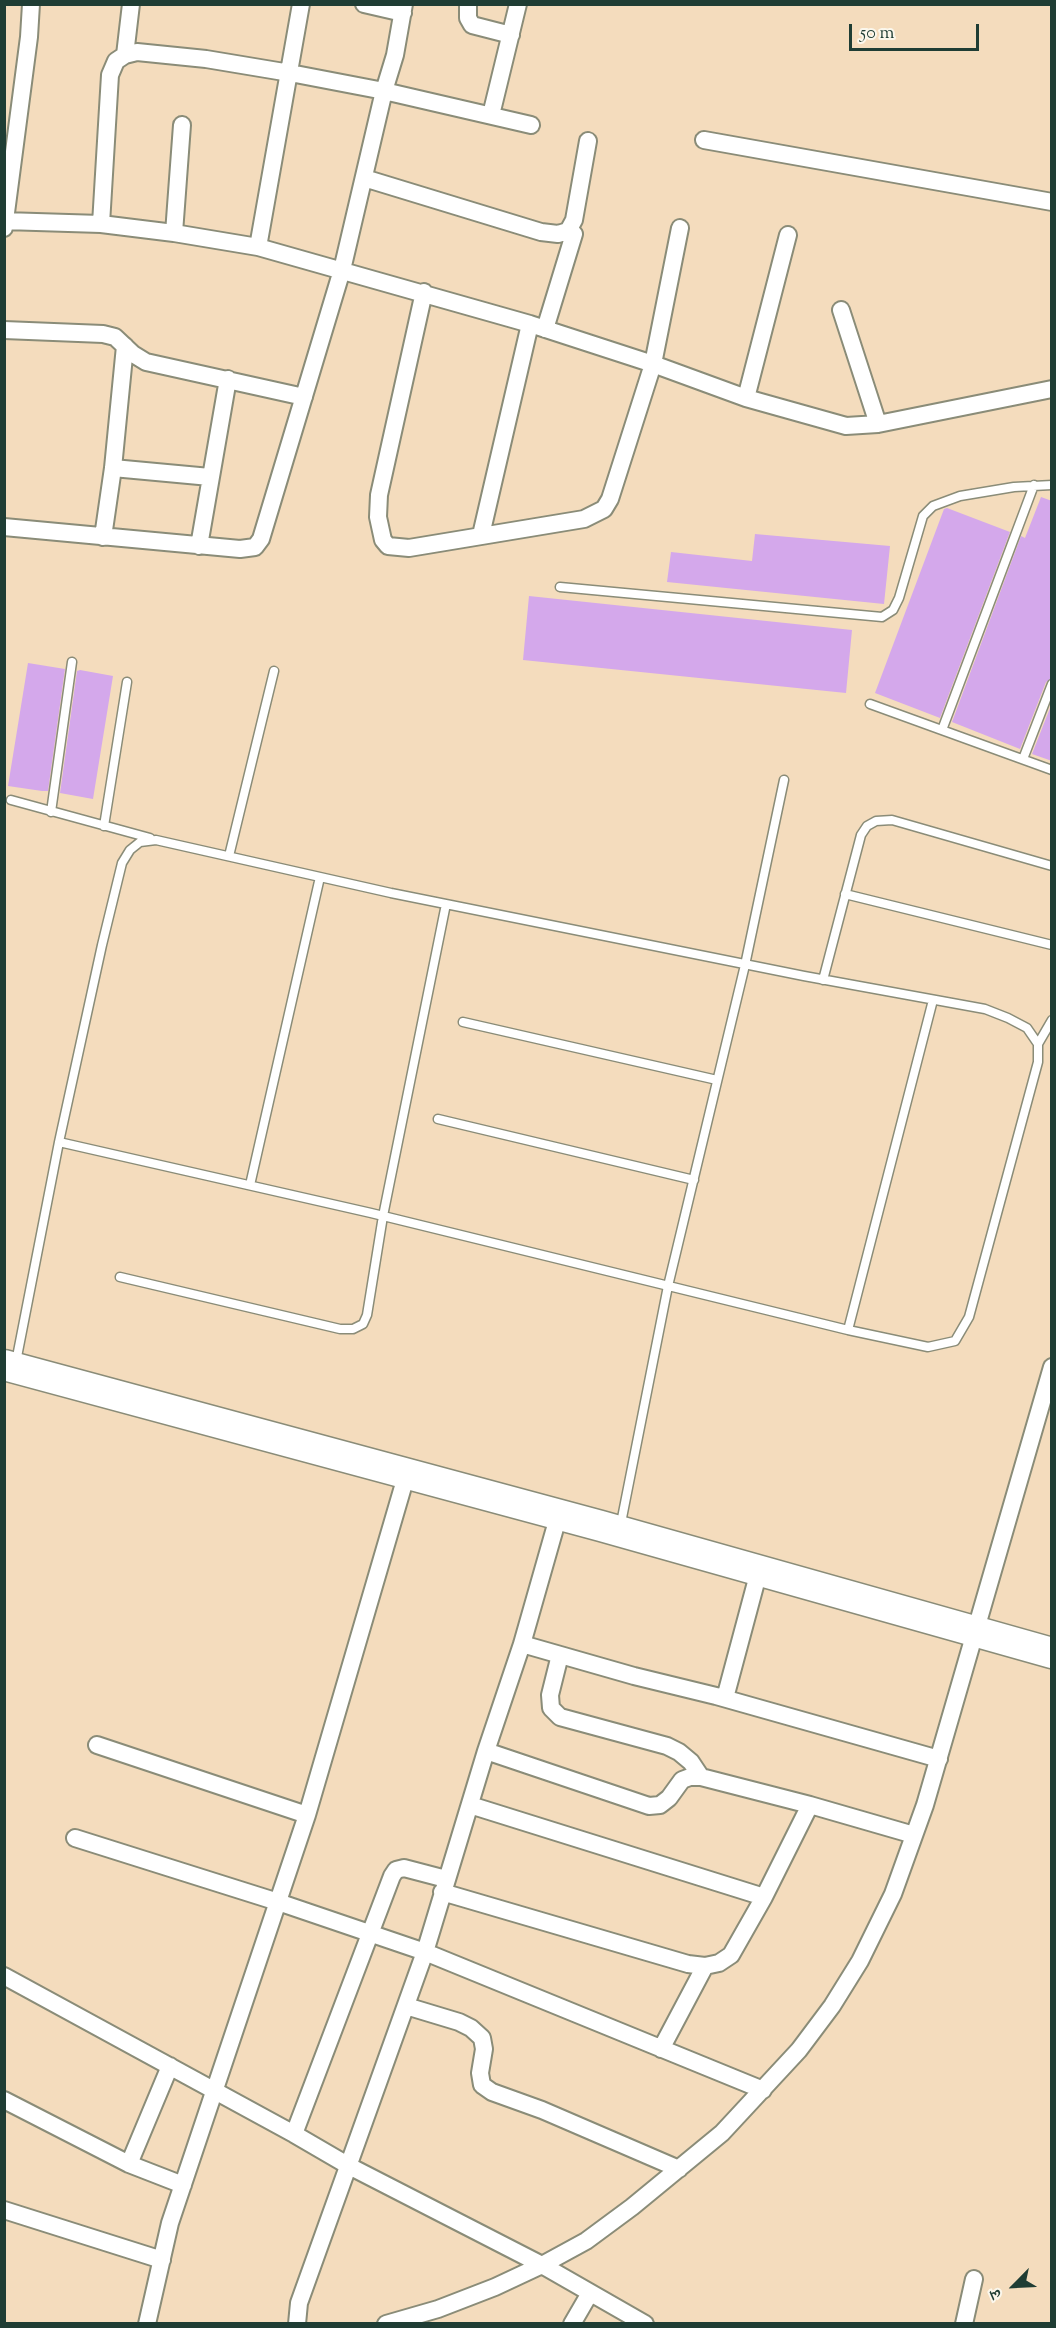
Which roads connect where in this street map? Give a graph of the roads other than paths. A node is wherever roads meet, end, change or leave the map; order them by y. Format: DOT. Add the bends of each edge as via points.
graph roads {
  1 [pos="31,4"];
  2 [pos="131,4"];
  3 [pos="301,4"];
  4 [pos="364,4"];
  5 [pos="468,4"];
  6 [pos="518,4"];
  7 [pos="404,9"];
  8 [pos="511,35"];
  9 [pos="125,55"];
  10 [pos="290,73"];
  11 [pos="384,91"];
  12 [pos="491,115"];
  13 [pos="182,125"];
  14 [pos="531,125"];
  15 [pos="704,140"];
  16 [pos="588,141"];
  17 [pos="364,178"];
  18 [pos="1052,202"];
  19 [pos="5,220"];
  20 [pos="101,224"];
  21 [pos="4,228"];
  22 [pos="680,228"];
  23 [pos="174,233"];
  24 [pos="574,234"];
  25 [pos="788,235"];
  26 [pos="258,247"];
  27 [pos="342,270"];
  28 [pos="424,292"];
  29 [pos="841,310"];
  30 [pos="538,326"];
  31 [pos="4,330"];
  32 [pos="125,346"];
  33 [pos="653,364"];
  34 [pos="228,379"];
  35 [pos="1052,389"];
  36 [pos="304,397"];
  37 [pos="746,398"];
  38 [pos="878,424"];
  39 [pos="113,468"];
  40 [pos="210,477"];
  41 [pos="1034,485"];
  42 [pos="1052,485"];
  43 [pos="4,527"];
  44 [pos="481,535"];
  45 [pos="103,537"];
  46 [pos="200,546"];
  47 [pos="560,587"];
  48 [pos="72,662"];
  49 [pos="274,671"];
  50 [pos="127,682"];
  51 [pos="1052,684"];
  52 [pos="870,704"];
  53 [pos="942,730"];
  54 [pos="1023,759"];
  55 [pos="1052,770"];
  56 [pos="784,780"];
  57 [pos="11,800"];
  58 [pos="51,812"];
  59 [pos="104,826"];
  60 [pos="156,840"];
  61 [pos="229,856"];
  62 [pos="1052,866"];
  63 [pos="320,877"];
  64 [pos="845,894"];
  65 [pos="446,904"];
  66 [pos="1052,945"];
  67 [pos="745,964"];
  68 [pos="823,980"];
  69 [pos="933,1000"];
  70 [pos="1052,1020"];
  71 [pos="463,1022"];
  72 [pos="1038,1044"];
  73 [pos="717,1080"];
  74 [pos="438,1119"];
  75 [pos="59,1142"];
  76 [pos="694,1180"];
  77 [pos="250,1185"];
  78 [pos="383,1216"];
  79 [pos="120,1277"];
  80 [pos="668,1286"];
  81 [pos="848,1330"];
  82 [pos="10,1366"];
  83 [pos="1052,1367"];
  84 [pos="407,1473"];
  85 [pos="559,1514"];
  86 [pos="620,1531"];
  87 [pos="759,1571"];
  88 [pos="976,1633"];
  89 [pos="522,1644"];
  90 [pos="1052,1653"];
  91 [pos="560,1655"];
  92 [pos="725,1698"];
  93 [pos="97,1745"];
  94 [pos="486,1751"];
  95 [pos="939,1759"];
  96 [pos="701,1777"];
  97 [pos="470,1804"];
  98 [pos="810,1804"];
  99 [pos="307,1815"];
  100 [pos="914,1835"];
  101 [pos="75,1838"];
  102 [pos="444,1885"];
  103 [pos="764,1897"];
  104 [pos="278,1902"];
  105 [pos="369,1935"];
  106 [pos="424,1952"];
  107 [pos="705,1966"];
  108 [pos="4,1976"];
  109 [pos="406,2006"];
  110 [pos="661,2049"];
  111 [pos="170,2066"];
  112 [pos="763,2090"];
  113 [pos="215,2092"];
  114 [pos="4,2100"];
  115 [pos="294,2134"];
  116 [pos="129,2164"];
  117 [pos="349,2166"];
  118 [pos="679,2169"];
  119 [pos="183,2185"];
  120 [pos="4,2210"];
  121 [pos="162,2260"];
  122 [pos="542,2265"];
  123 [pos="974,2279"];
  124 [pos="590,2293"];
  125 [pos="437,2316"];
  126 [pos="147,2324"];
  127 [pos="297,2324"];
  128 [pos="386,2324"];
  129 [pos="572,2324"];
  130 [pos="645,2324"];
  131 [pos="964,2324"];
  1 -- 19 [label="street"];
  2 -- 9 [label="street"];
  3 -- 10 [label="street"];
  4 -- 7 [label="street"];
  5 -- 8 [label="street" via="472,25"];
  6 -- 8 [label="street"];
  7 -- 11 [label="street"];
  8 -- 12 [label="street"];
  9 -- 10 [label="street" via="137,52 206,59"];
  9 -- 20 [label="street" via="116,61 110,75"];
  10 -- 11 [label="street"];
  10 -- 26 [label="street"];
  11 -- 12 [label="street"];
  11 -- 17 [label="street"];
  12 -- 14 [label="street"];
  13 -- 23 [label="street"];
  15 -- 18 [label="street"];
  16 -- 17 [label="street" via="574,220 568,231 558,234"];
  17 -- 27 [label="street"];
  19 -- 20 [label="street"];
  19 -- 21 [label="street"];
  20 -- 23 [label="street"];
  22 -- 33 [label="street"];
  23 -- 26 [label="street"];
  24 -- 30 [label="street"];
  25 -- 37 [label="street"];
  26 -- 27 [label="street"];
  27 -- 28 [label="street"];
  27 -- 36 [label="street"];
  28 -- 30 [label="street"];
  28 -- 44 [label="street" via="379,495 380,532 388,546 396,548"];
  29 -- 38 [label="street"];
  30 -- 33 [label="street"];
  30 -- 44 [label="street"];
  31 -- 32 [label="street" via="103,334"];
  32 -- 34 [label="street" via="146,362"];
  32 -- 39 [label="street"];
  33 -- 37 [label="street"];
  33 -- 44 [label="street" via="604,509 584,519"];
  34 -- 36 [label="street"];
  34 -- 40 [label="street"];
  35 -- 38 [label="street"];
  36 -- 46 [label="street" via="261,539 255,547 240,549"];
  37 -- 38 [label="street" via="846,426"];
  39 -- 40 [label="street"];
  39 -- 45 [label="street"];
  40 -- 46 [label="street"];
  41 -- 42 [label="lane"];
  41 -- 47 [label="lane" via="960,496 933,506 923,516 899,598 893,610 882,616"];
  41 -- 53 [label="lane"];
  43 -- 45 [label="street"];
  45 -- 46 [label="street"];
  48 -- 58 [label="lane"];
  49 -- 61 [label="lane"];
  50 -- 59 [label="lane"];
  51 -- 54 [label="lane"];
  52 -- 53 [label="lane"];
  53 -- 54 [label="lane"];
  54 -- 55 [label="lane"];
  56 -- 67 [label="lane"];
  57 -- 58 [label="lane"];
  58 -- 59 [label="lane"];
  59 -- 60 [label="lane"];
  60 -- 61 [label="lane"];
  60 -- 75 [label="lane" via="140,842 122,863"];
  61 -- 63 [label="lane"];
  62 -- 64 [label="lane" via="892,820 876,821 861,835"];
  63 -- 65 [label="lane"];
  63 -- 77 [label="lane"];
  64 -- 66 [label="lane"];
  64 -- 68 [label="lane"];
  65 -- 67 [label="lane"];
  65 -- 78 [label="lane"];
  67 -- 68 [label="lane"];
  67 -- 73 [label="lane"];
  68 -- 69 [label="lane"];
  69 -- 72 [label="lane" via="985,1009 1008,1018 1027,1028"];
  69 -- 81 [label="lane"];
  70 -- 72 [label="lane"];
  71 -- 73 [label="lane"];
  72 -- 81 [label="lane" via="1038,1062 969,1317 955,1341 928,1347"];
  73 -- 76 [label="lane"];
  74 -- 76 [label="lane"];
  75 -- 77 [label="lane"];
  75 -- 82 [label="lane"];
  76 -- 80 [label="lane"];
  77 -- 78 [label="lane"];
  78 -- 79 [label="lane" via="368,1315 363,1324 353,1329"];
  78 -- 80 [label="lane"];
  80 -- 81 [label="lane"];
  80 -- 86 [label="lane"];
  82 -- 84 [label="highway"];
  83 -- 88 [label="street"];
  84 -- 85 [label="highway"];
  84 -- 99 [label="street"];
  85 -- 86 [label="highway"];
  85 -- 89 [label="street"];
  86 -- 87 [label="highway"];
  87 -- 88 [label="highway"];
  87 -- 92 [label="street"];
  88 -- 90 [label="highway"];
  88 -- 95 [label="street"];
  89 -- 91 [label="street"];
  89 -- 94 [label="street"];
  91 -- 92 [label="street"];
  91 -- 96 [label="street" via="550,1695 551,1708 560,1716 668,1746 691,1762"];
  92 -- 95 [label="street"];
  93 -- 99 [label="street"];
  94 -- 96 [label="street" via="649,1806 660,1805 669,1798 682,1780"];
  94 -- 97 [label="street"];
  95 -- 100 [label="street"];
  96 -- 98 [label="street"];
  97 -- 102 [label="street"];
  97 -- 103 [label="street"];
  98 -- 100 [label="street"];
  98 -- 103 [label="street"];
  99 -- 104 [label="street"];
  100 -- 112 [label="street" via="893,1894 860,1961 799,2050"];
  101 -- 104 [label="street"];
  102 -- 105 [label="street" via="411,1869 396,1870"];
  102 -- 106 [label="street"];
  102 -- 107 [label="street" via="688,1964"];
  103 -- 107 [label="street" via="731,1955"];
  104 -- 105 [label="street"];
  104 -- 113 [label="street"];
  105 -- 106 [label="street"];
  105 -- 115 [label="street"];
  106 -- 109 [label="street"];
  106 -- 110 [label="street"];
  107 -- 110 [label="street"];
  108 -- 111 [label="street"];
  109 -- 117 [label="street"];
  109 -- 118 [label="street" via="459,2022 482,2038 482,2085 492,2092"];
  110 -- 112 [label="street"];
  111 -- 113 [label="street"];
  111 -- 116 [label="street"];
  112 -- 118 [label="street" via="722,2133"];
  113 -- 115 [label="street"];
  113 -- 119 [label="street"];
  114 -- 116 [label="street"];
  115 -- 117 [label="street"];
  116 -- 119 [label="street"];
  117 -- 122 [label="street"];
  117 -- 127 [label="street" via="299,2303"];
  118 -- 122 [label="street" via="585,2241"];
  119 -- 121 [label="street"];
  120 -- 121 [label="street"];
  121 -- 126 [label="street"];
  122 -- 124 [label="street"];
  122 -- 125 [label="street"];
  123 -- 131 [label="street"];
  124 -- 129 [label="street"];
  124 -- 130 [label="street"];
  125 -- 128 [label="street"];
}
